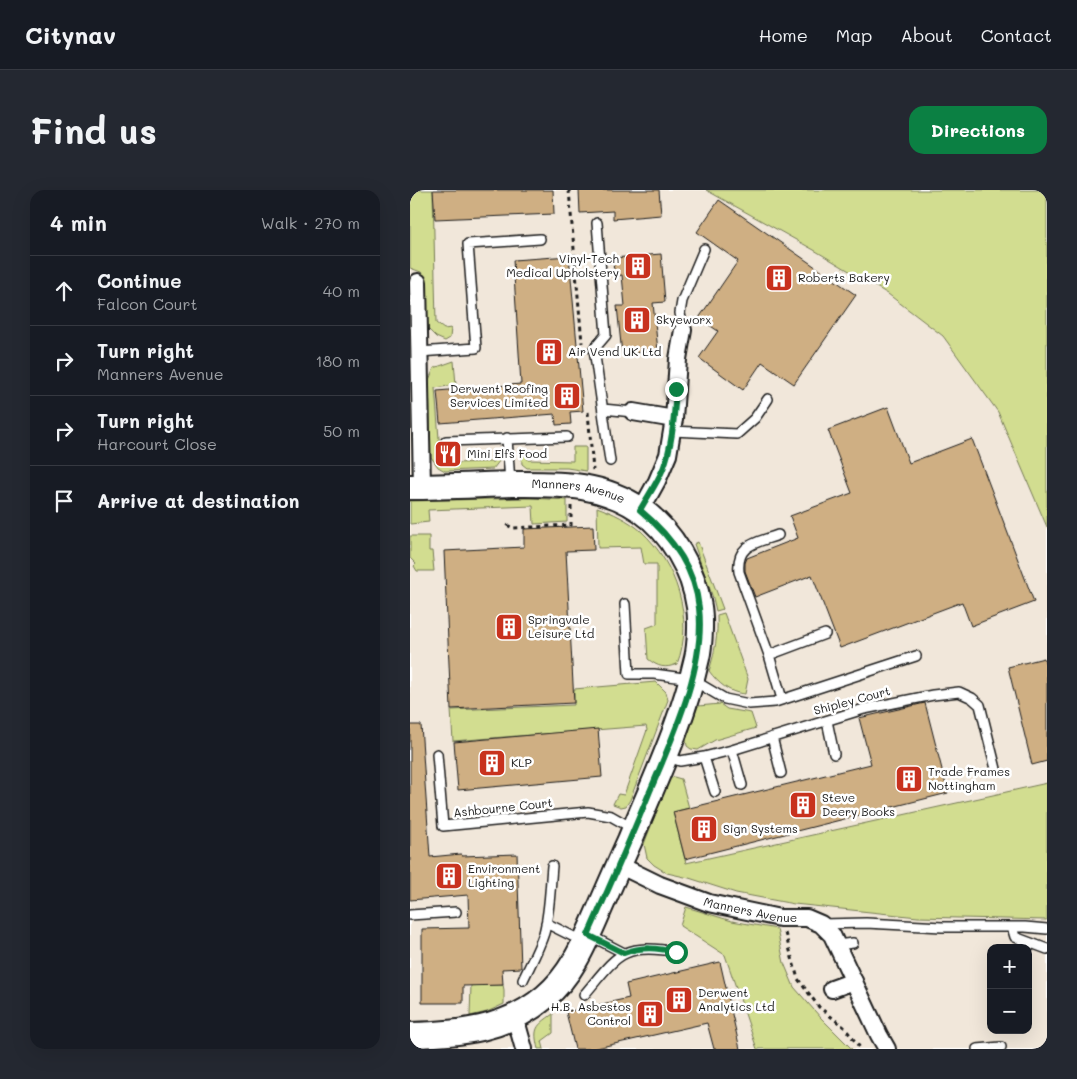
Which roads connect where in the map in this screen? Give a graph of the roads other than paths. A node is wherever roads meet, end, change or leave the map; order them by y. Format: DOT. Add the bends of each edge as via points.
graph roads {
  1 [pos="597,223"];
  2 [pos="540,239"];
  3 [pos="704,249"];
  4 [pos="414,282"];
  5 [pos="683,330"];
  6 [pos="419,352"];
  7 [pos="768,399"];
  8 [pos="602,409"];
  9 [pos="633,412"];
  10 [pos="415,419"];
  11 [pos="673,425"];
  12 [pos="567,436"];
  13 [pos="508,438"];
  14 [pos="446,441"];
  15 [pos="610,461"];
  16 [pos="510,484"];
  17 [pos="416,487"];
  18 [pos="640,510"];
  19 [pos="778,535"];
  20 [pos="625,604"];
  21 [pos="825,634"];
  22 [pos="769,655"];
  23 [pos="916,656"];
  24 [pos="691,679"];
  25 [pos="782,700"];
  26 [pos="827,720"];
  27 [pos="772,737"];
  28 [pos="732,750"];
  29 [pos="437,754"];
  30 [pos="834,754"];
  31 [pos="665,756"];
  32 [pos="704,757"];
  33 [pos="996,769"];
  34 [pos="781,773"];
  35 [pos="742,785"];
  36 [pos="715,792"];
  37 [pos="634,830"];
  38 [pos="619,865"];
  39 [pos="552,866"];
  40 [pos="456,912"];
  41 [pos="410,915"];
  42 [pos="546,923"];
  43 [pos="822,924"];
  44 [pos="1012,927"];
  45 [pos="1047,928"];
  46 [pos="587,938"];
  47 [pos="1047,950"];
  48 [pos="676,952"];
  49 [pos="624,953"];
  50 [pos="523,980"];
  51 [pos="854,981"];
  52 [pos="832,989"];
  53 [pos="584,995"];
  54 [pos="515,1017"];
  55 [pos="410,1034"];
  56 [pos="1000,1047"];
  57 [pos="524,1049"];
  58 [pos="887,1049"];
  59 [pos="977,1049"];
  1 -- 8 [label="lane" via="606,335 594,350"];
  2 -- 6 [label="lane" via="468,244 476,348"];
  3 -- 5 [label="lane" via="682,301"];
  4 -- 6 [label="street, Manners Avenue"];
  5 -- 11 [label="street"];
  6 -- 10 [label="street, Manners Avenue"];
  7 -- 11 [label="lane" via="755,418 737,434"];
  8 -- 9 [label="lane"];
  8 -- 15 [label="lane"];
  9 -- 11 [label="street"];
  10 -- 17 [label="street, Manners Avenue"];
  11 -- 18 [label="street" via="663,469"];
  12 -- 13 [label="lane"];
  13 -- 14 [label="lane"];
  13 -- 16 [label="lane"];
  16 -- 17 [label="street, Manners Avenue"];
  16 -- 18 [label="street, Manners Avenue" via="575,484 614,495"];
  18 -- 24 [label="street, Manners Avenue" via="678,550 696,591 698,655"];
  19 -- 22 [label="lane" via="750,545 738,561"];
  20 -- 24 [label="lane" via="629,674"];
  21 -- 22 [label="lane"];
  22 -- 25 [label="lane"];
  23 -- 25 [label="lane"];
  24 -- 25 [label="lane" via="725,699 749,704"];
  24 -- 31 [label="street, Manners Avenue"];
  26 -- 27 [label="lane, Shipley Court"];
  26 -- 30 [label="lane"];
  26 -- 33 [label="lane, Shipley Court" via="864,709 959,692 980,705"];
  27 -- 28 [label="lane, Shipley Court"];
  27 -- 34 [label="lane"];
  28 -- 32 [label="lane, Shipley Court"];
  28 -- 35 [label="lane"];
  29 -- 37 [label="lane, Ashbourne Court" via="443,826 588,812 611,816"];
  31 -- 32 [label="lane, Shipley Court" via="680,761"];
  31 -- 37 [label="street, Manners Avenue"];
  32 -- 36 [label="lane"];
  37 -- 38 [label="street, Manners Avenue"];
  38 -- 43 [label="street, Manners Avenue" via="709,903 780,918 807,918"];
  38 -- 46 [label="street, Manners Avenue"];
  39 -- 42 [label="lane"];
  40 -- 41 [label="lane"];
  42 -- 46 [label="lane"];
  42 -- 50 [label="lane" via="541,943"];
  43 -- 44 [label="lane"];
  43 -- 51 [label="street" via="845,944"];
  44 -- 45 [label="lane"];
  44 -- 47 [label="lane" via="1015,937"];
  46 -- 49 [label="lane"];
  46 -- 54 [label="street, Manners Avenue" via="558,985"];
  48 -- 49 [label="lane" via="637,948"];
  49 -- 53 [label="lane"];
  51 -- 52 [label="street"];
  51 -- 58 [label="street"];
  54 -- 55 [label="street, Manners Avenue" via="472,1031"];
  54 -- 57 [label="street"];
  56 -- 59 [label="lane"];
}
